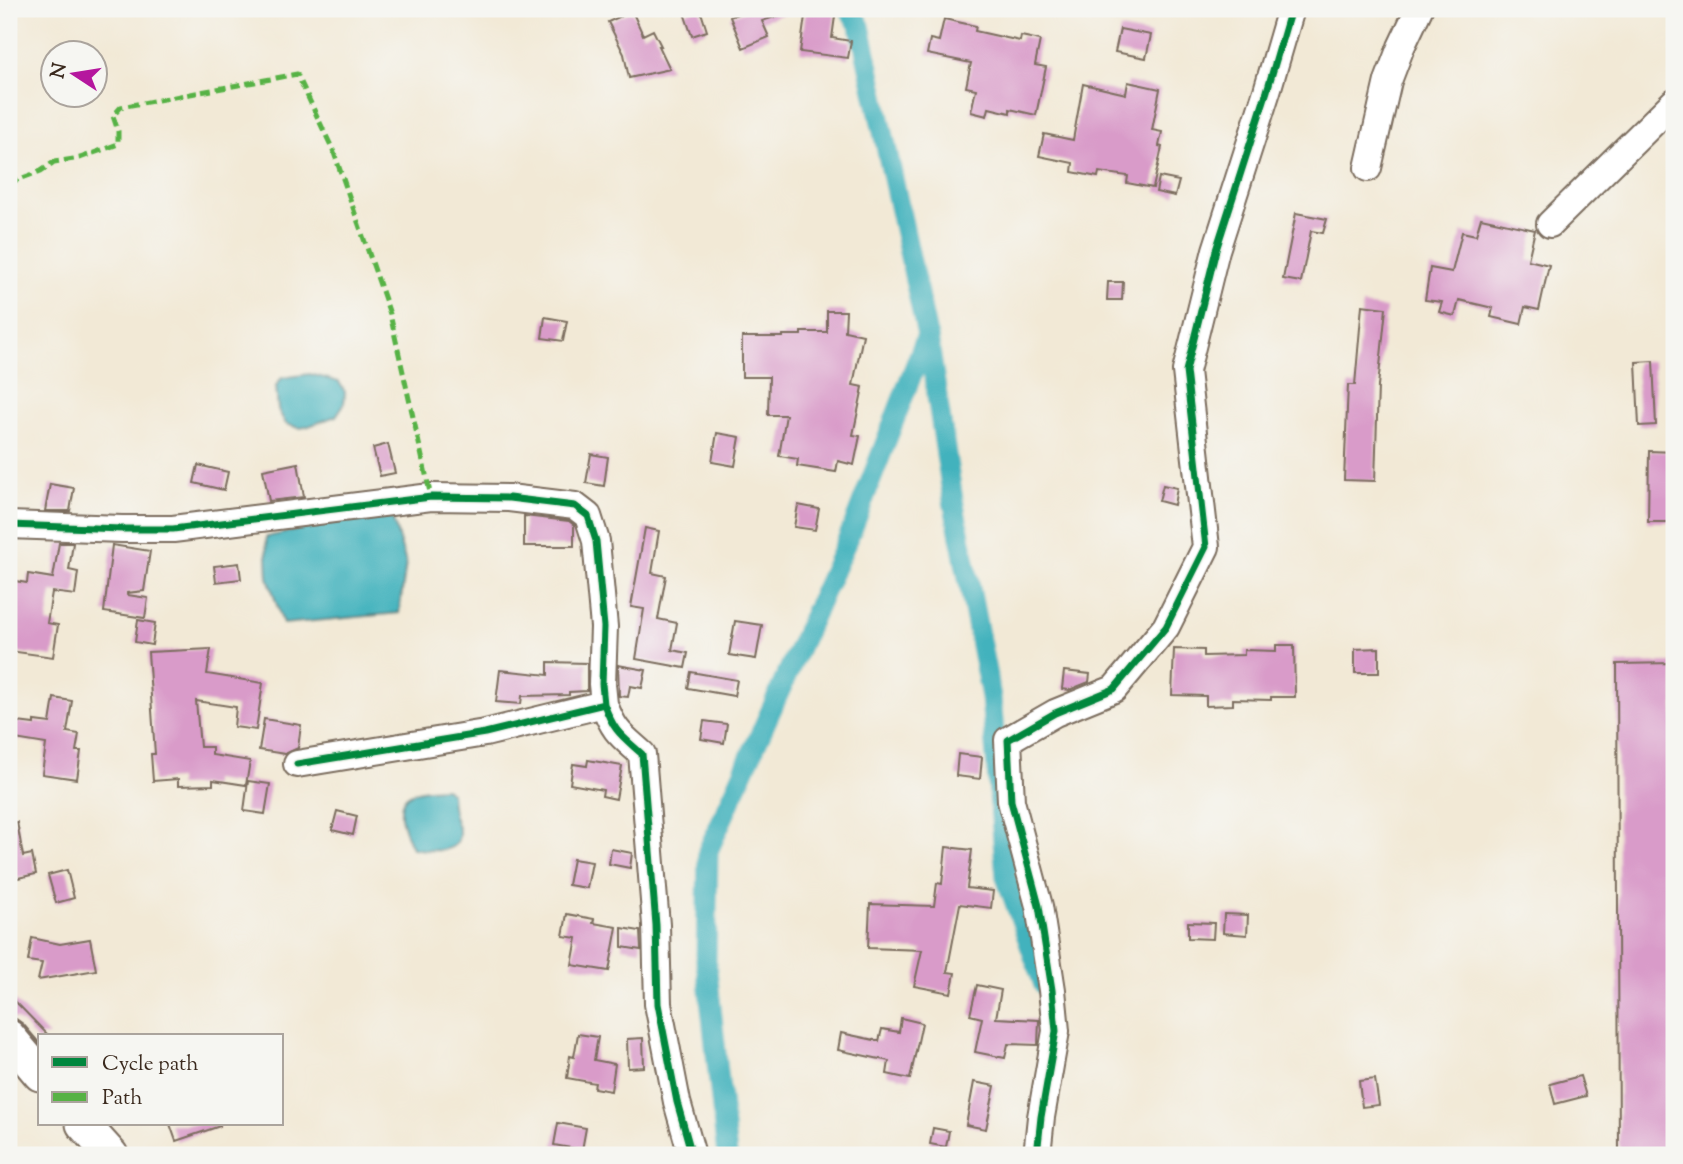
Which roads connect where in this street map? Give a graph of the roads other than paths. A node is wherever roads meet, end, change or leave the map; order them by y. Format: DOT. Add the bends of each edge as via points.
graph roads {
  1 [pos="1291,9"];
  2 [pos="1419,9"];
  3 [pos="1674,102"];
  4 [pos="1368,167"];
  5 [pos="1550,224"];
  6 [pos="9,525"];
  7 [pos="604,704"];
  8 [pos="297,764"];
  9 [pos="9,1037"];
  10 [pos="38,1072"];
  11 [pos="85,1126"];
  12 [pos="111,1155"];
  13 [pos="692,1155"];
  14 [pos="1037,1155"];
  1 -- 14 [label="street" via="1216,250 1186,371 1206,547 1166,627 1114,689 1055,713 1008,740 1011,801 1039,906 1056,1031"];
  2 -- 4 [label="street" via="1388,81"];
  3 -- 5 [label="street"];
  6 -- 7 [label="street" via="173,529 431,497 509,498 575,506 588,516 596,541 604,627"];
  7 -- 8 [label="street" via="485,733"];
  7 -- 13 [label="street" via="616,730 642,754 658,1004"];
  9 -- 10 [label="main road"];
  11 -- 12 [label="main road"];
}
